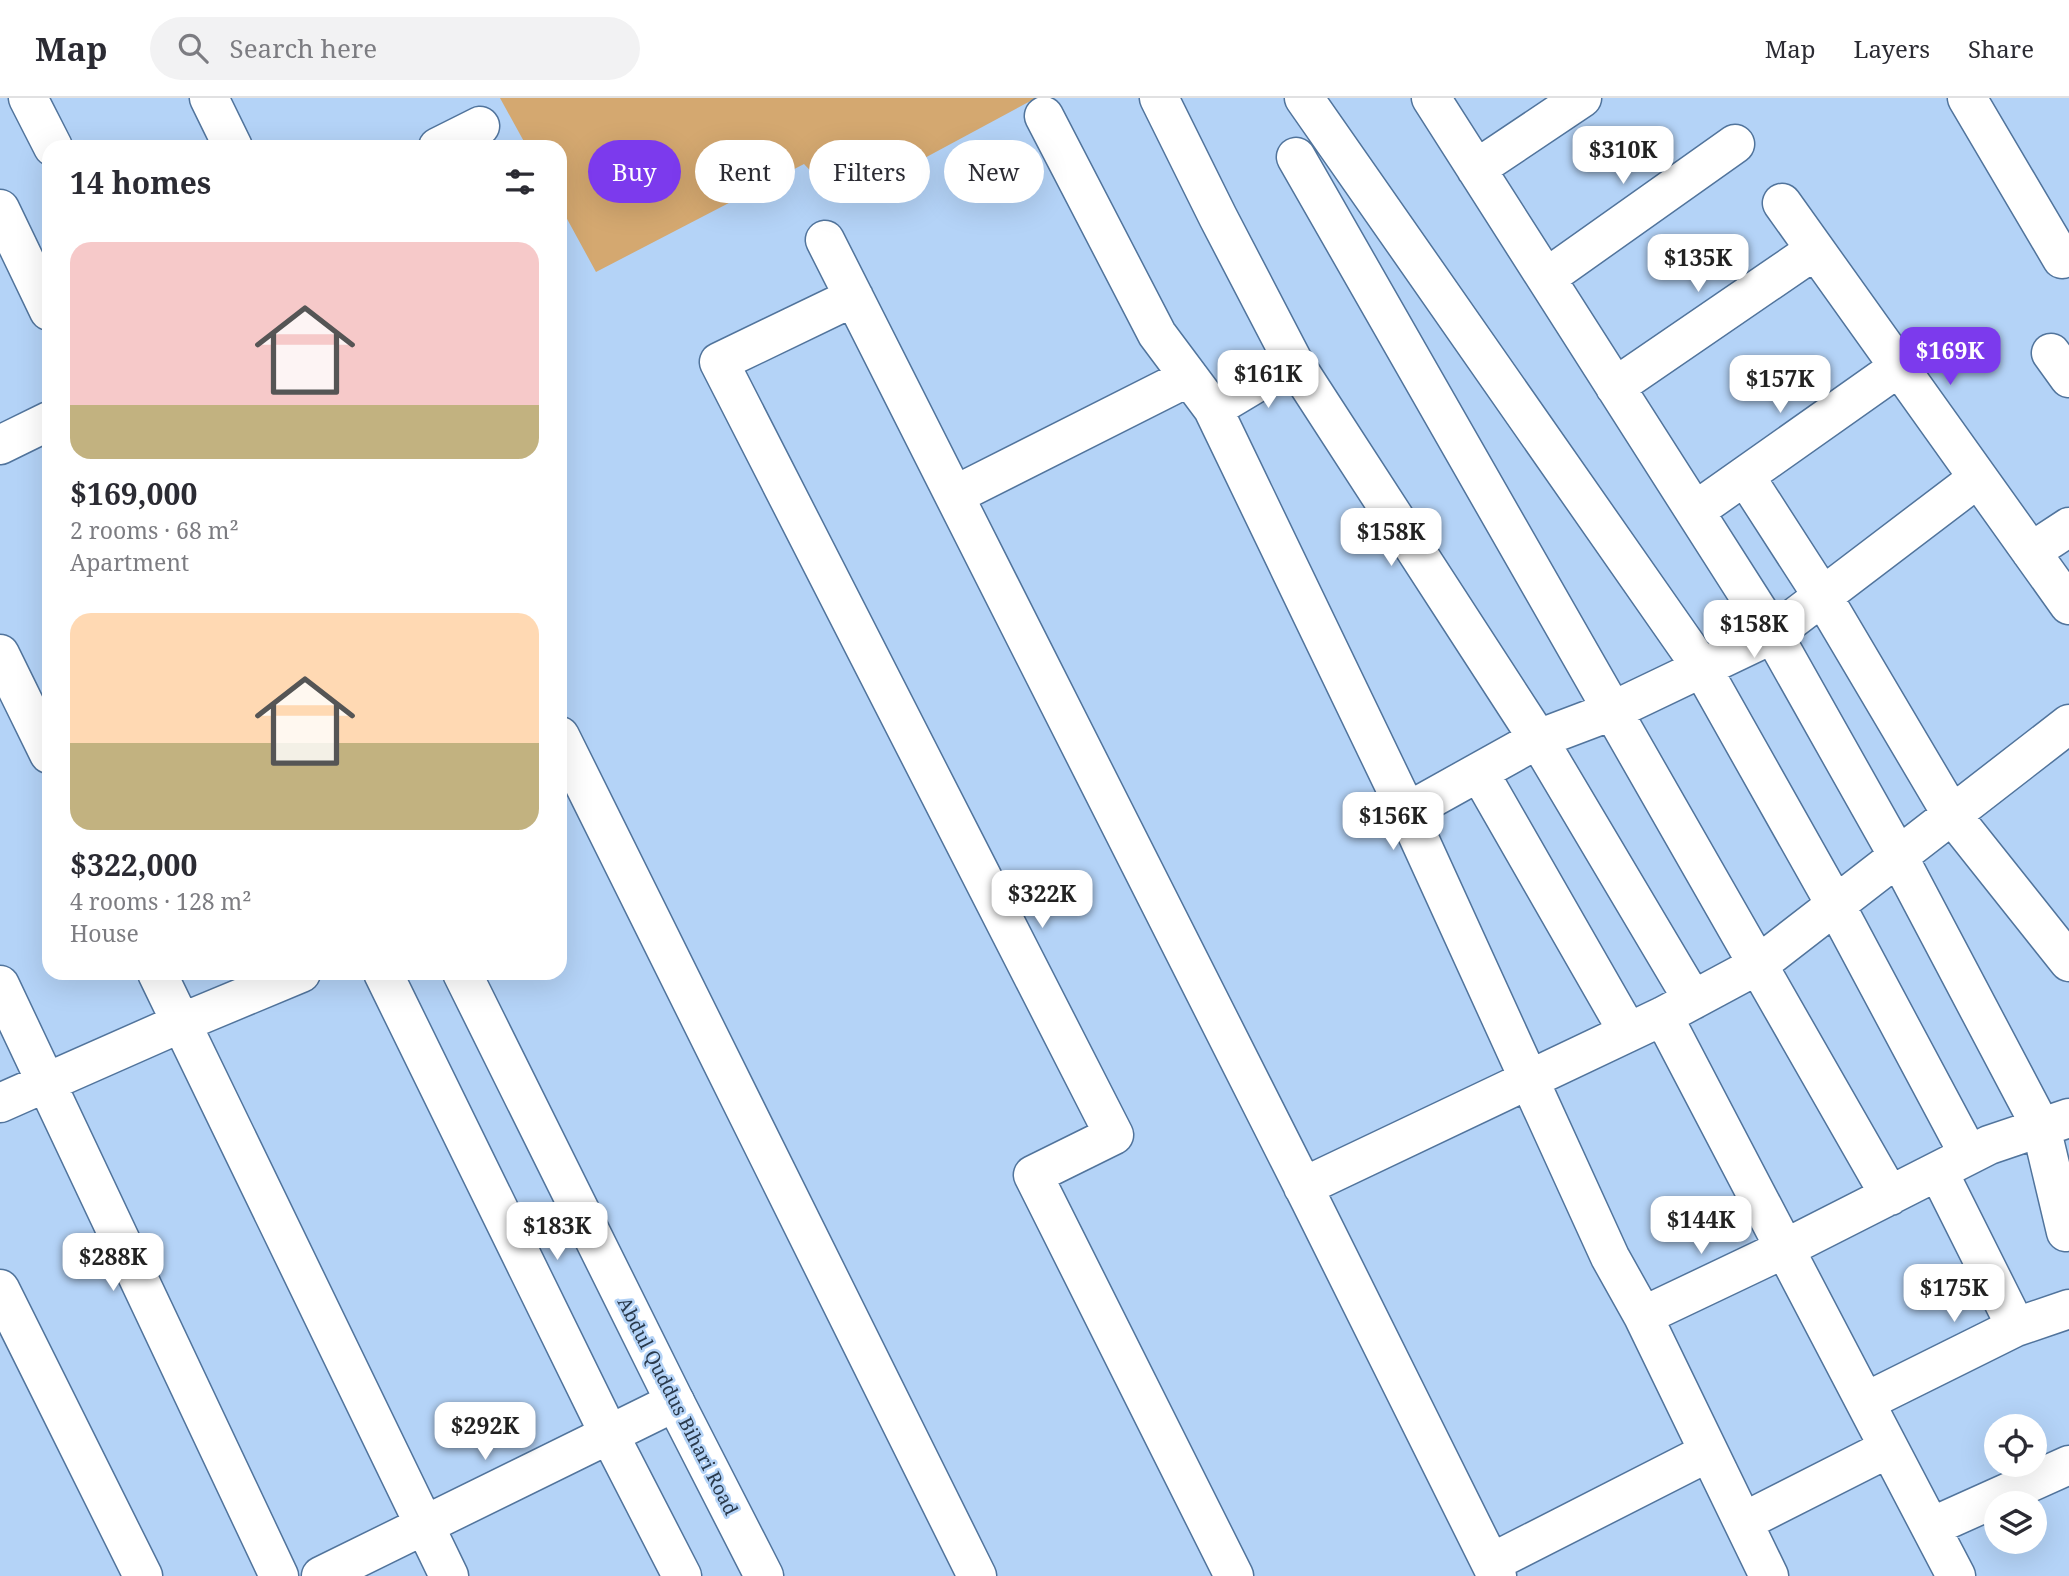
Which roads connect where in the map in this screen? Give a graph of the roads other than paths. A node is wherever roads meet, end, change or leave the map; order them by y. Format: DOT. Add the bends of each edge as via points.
graph roads {
  1 [pos="28,98"];
  2 [pos="209,98"];
  3 [pos="1159,98"];
  4 [pos="1304,98"];
  5 [pos="1431,98"];
  6 [pos="1582,98"];
  7 [pos="1967,98"];
  8 [pos="1044,116"];
  9 [pos="480,127"];
  10 [pos="49,140"];
  11 [pos="230,140"];
  12 [pos="453,140"];
  13 [pos="1735,144"];
  14 [pos="1296,157"];
  15 [pos="1476,169"];
  16 [pos="1782,203"];
  17 [pos="0,209"];
  18 [pos="825,240"];
  19 [pos="1815,250"];
  20 [pos="2069,255"];
  21 [pos="1546,278"];
  22 [pos="42,296"];
  23 [pos="854,297"];
  24 [pos="1293,361"];
  25 [pos="1899,367"];
  26 [pos="1189,377"];
  27 [pos="1615,387"];
  28 [pos="1213,409"];
  29 [pos="42,424"];
  30 [pos="0,445"];
  31 [pos="1745,476"];
  32 [pos="1978,478"];
  33 [pos="955,495"];
  34 [pos="1695,511"];
  35 [pos="2069,527"];
  36 [pos="2031,551"];
  37 [pos="1823,597"];
  38 [pos="2069,604"];
  39 [pos="1773,634"];
  40 [pos="0,654"];
  41 [pos="1702,668"];
  42 [pos="1612,711"];
  43 [pos="2069,724"];
  44 [pos="1538,739"];
  45 [pos="42,740"];
  46 [pos="567,750"];
  47 [pos="1479,772"];
  48 [pos="1407,811"];
  49 [pos="1952,815"];
  50 [pos="1898,856"];
  51 [pos="1835,904"];
  52 [pos="2069,962"];
  53 [pos="1758,965"];
  54 [pos="160,980"];
  55 [pos="284,980"];
  56 [pos="386,980"];
  57 [pos="465,980"];
  58 [pos="0,985"];
  59 [pos="1678,1008"];
  60 [pos="181,1023"];
  61 [pos="1629,1032"];
  62 [pos="1528,1080"];
  63 [pos="46,1082"];
  64 [pos="0,1103"];
  65 [pos="2055,1123"];
  66 [pos="1954,1163"];
  67 [pos="1303,1187"];
  68 [pos="1890,1196"];
  69 [pos="2066,1231"];
  70 [pos="1784,1250"];
  71 [pos="0,1289"];
  72 [pos="2069,1309"];
  73 [pos="1643,1316"];
  74 [pos="2016,1326"];
  75 [pos="675,1402"];
  76 [pos="1865,1402"];
  77 [pos="609,1434"];
  78 [pos="1889,1448"];
  79 [pos="1709,1452"];
  80 [pos="2069,1465"];
  81 [pos="1743,1522"];
  82 [pos="423,1525"];
  83 [pos="1931,1527"];
  84 [pos="1494,1569"];
  85 [pos="144,1576"];
  86 [pos="279,1576"];
  87 [pos="321,1576"];
  88 [pos="449,1576"];
  89 [pos="682,1576"];
  90 [pos="764,1576"];
  91 [pos="978,1576"];
  92 [pos="1234,1576"];
  93 [pos="1769,1576"];
  94 [pos="1956,1576"];
  1 -- 10 [label="street"];
  2 -- 11 [label="street"];
  3 -- 24 [label="street"];
  4 -- 41 [label="street"];
  5 -- 15 [label="street"];
  6 -- 15 [label="street"];
  7 -- 20 [label="street" via="2062,259"];
  8 -- 26 [label="street" via="1157,334"];
  9 -- 12 [label="street"];
  13 -- 21 [label="street"];
  14 -- 42 [label="street"];
  15 -- 21 [label="street"];
  16 -- 19 [label="street"];
  17 -- 22 [label="street"];
  18 -- 23 [label="street"];
  19 -- 25 [label="street"];
  19 -- 27 [label="street"];
  21 -- 27 [label="street"];
  23 -- 33 [label="street"];
  23 -- 92 [label="street" via="719,362 1114,1135 1033,1175"];
  24 -- 28 [label="street"];
  24 -- 44 [label="street"];
  25 -- 31 [label="street"];
  25 -- 32 [label="street"];
  26 -- 28 [label="street"];
  26 -- 33 [label="street"];
  27 -- 34 [label="street"];
  28 -- 48 [label="street"];
  29 -- 30 [label="street"];
  31 -- 34 [label="street"];
  31 -- 37 [label="street"];
  32 -- 36 [label="street"];
  32 -- 37 [label="street"];
  33 -- 67 [label="street"];
  34 -- 39 [label="street"];
  35 -- 36 [label="street"];
  36 -- 38 [label="street"];
  37 -- 39 [label="street"];
  37 -- 49 [label="street"];
  39 -- 41 [label="street"];
  39 -- 50 [label="street"];
  40 -- 45 [label="street"];
  41 -- 42 [label="street"];
  41 -- 51 [label="street"];
  42 -- 44 [label="street"];
  42 -- 53 [label="street"];
  43 -- 49 [label="street"];
  44 -- 47 [label="street"];
  44 -- 59 [label="street"];
  46 -- 91 [label="street"];
  47 -- 48 [label="street"];
  47 -- 61 [label="street"];
  48 -- 62 [label="street"];
  49 -- 50 [label="street"];
  49 -- 52 [label="street"];
  50 -- 51 [label="street"];
  50 -- 65 [label="street"];
  51 -- 53 [label="street"];
  51 -- 66 [label="street"];
  53 -- 59 [label="street"];
  53 -- 68 [label="street"];
  54 -- 60 [label="street"];
  55 -- 60 [label="street"];
  56 -- 77 [label="street"];
  57 -- 75 [label="street, Abdul Quddus Bihari Road"];
  58 -- 63 [label="street"];
  59 -- 61 [label="street"];
  59 -- 70 [label="street"];
  60 -- 63 [label="street"];
  60 -- 82 [label="street"];
  61 -- 62 [label="street"];
  62 -- 67 [label="street"];
  62 -- 73 [label="street" via="1610,1258"];
  63 -- 64 [label="street"];
  63 -- 86 [label="street"];
  65 -- 66 [label="street" via="1989,1145"];
  65 -- 69 [label="street"];
  66 -- 68 [label="street"];
  66 -- 74 [label="street"];
  67 -- 84 [label="street"];
  68 -- 70 [label="street"];
  70 -- 73 [label="street"];
  70 -- 76 [label="street"];
  71 -- 85 [label="street"];
  72 -- 74 [label="street"];
  73 -- 79 [label="street"];
  74 -- 76 [label="street"];
  75 -- 77 [label="street"];
  75 -- 90 [label="street, Abdul Quddus Bihari Road"];
  76 -- 78 [label="street"];
  77 -- 82 [label="street"];
  77 -- 89 [label="street"];
  78 -- 81 [label="street"];
  78 -- 83 [label="street"];
  79 -- 81 [label="street"];
  79 -- 84 [label="street"];
  80 -- 83 [label="street"];
  81 -- 93 [label="street"];
  82 -- 87 [label="street"];
  82 -- 88 [label="street"];
  83 -- 94 [label="street"];
}
